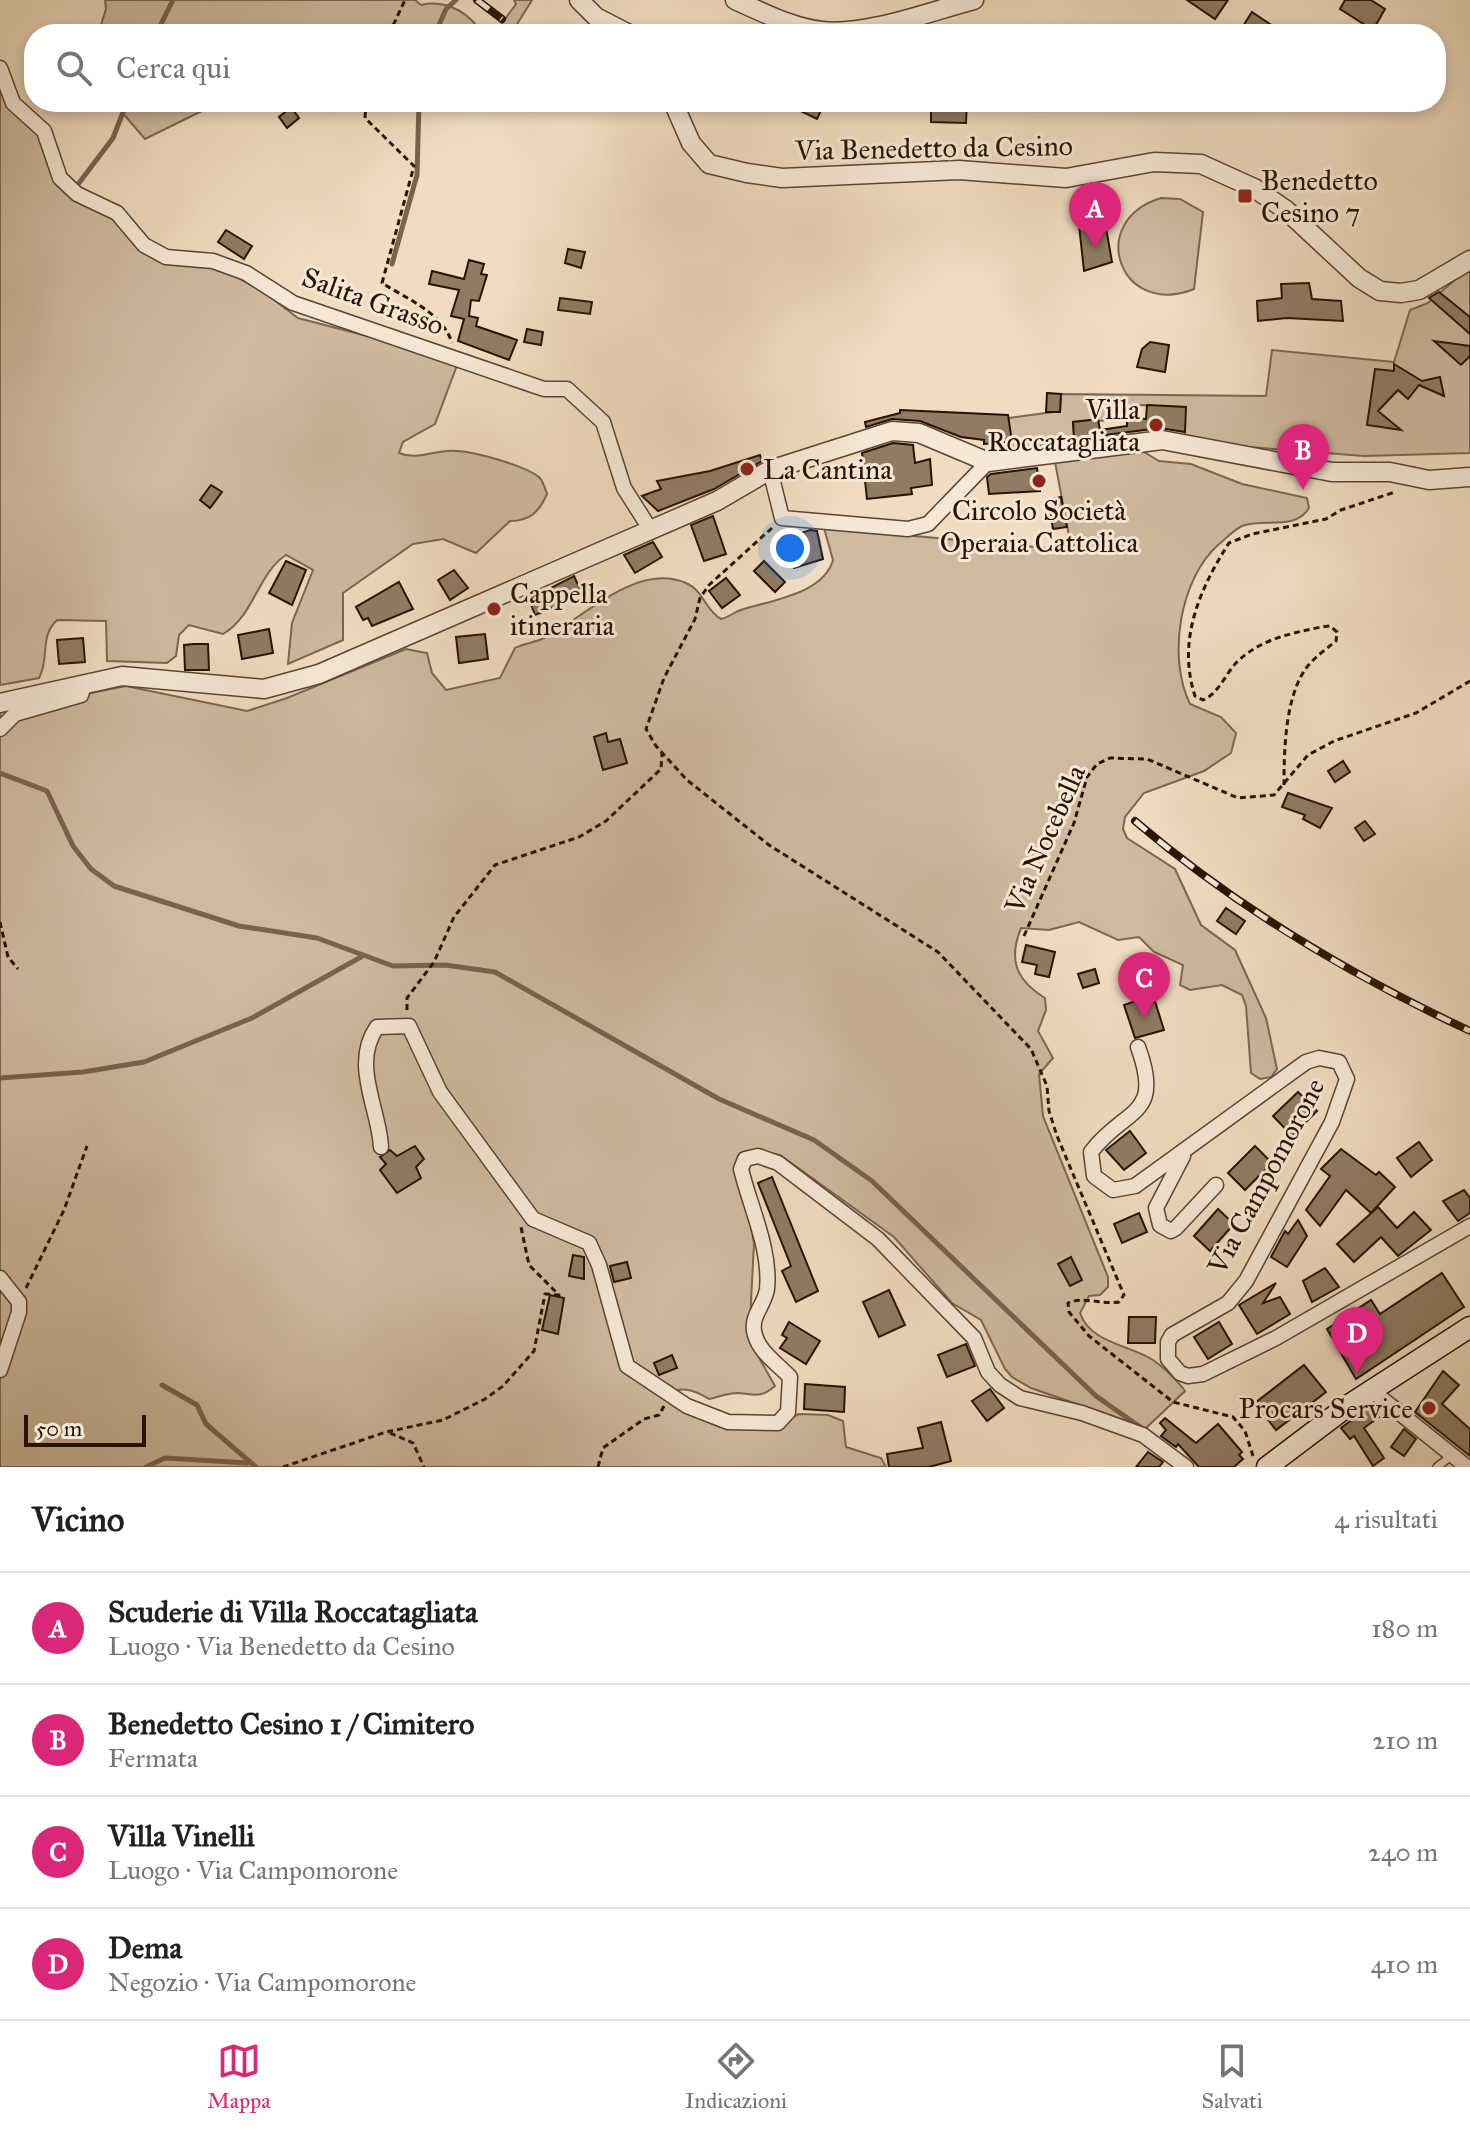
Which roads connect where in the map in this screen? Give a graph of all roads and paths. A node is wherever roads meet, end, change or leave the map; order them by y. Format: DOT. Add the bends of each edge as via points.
graph roads {
  1 [pos="405,0"];
  2 [pos="579,0"];
  3 [pos="735,0"];
  4 [pos="974,0"];
  5 [pos="394,24"];
  6 [pos="610,24"];
  7 [pos="796,24"];
  8 [pos="881,24"];
  9 [pos="0,68"];
  10 [pos="365,112"];
  11 [pos="677,112"];
  12 [pos="1470,260"];
  13 [pos="454,347"];
  14 [pos="988,462"];
  15 [pos="770,470"];
  16 [pos="1470,477"];
  17 [pos="1400,490"];
  18 [pos="782,518"];
  19 [pos="650,529"];
  20 [pos="1470,681"];
  21 [pos="84,685"];
  22 [pos="0,703"];
  23 [pos="0,729"];
  24 [pos="662,753"];
  25 [pos="1284,785"];
  26 [pos="0,922"];
  27 [pos="1024,936"];
  28 [pos="18,969"];
  29 [pos="409,1026"];
  30 [pos="1138,1047"];
  31 [pos="87,1146"];
  32 [pos="381,1147"];
  33 [pos="1185,1152"];
  34 [pos="1216,1185"];
  35 [pos="518,1199"];
  36 [pos="1470,1226"];
  37 [pos="0,1278"];
  38 [pos="19,1302"];
  39 [pos="1470,1327"];
  40 [pos="0,1370"];
  41 [pos="1371,1390"];
  42 [pos="670,1396"];
  43 [pos="386,1432"];
  44 [pos="1451,1456"];
  45 [pos="1261,1465"];
  46 [pos="283,1467"];
  47 [pos="424,1467"];
  48 [pos="598,1467"];
  49 [pos="1186,1467"];
  50 [pos="1437,1467"];
  51 [pos="1467,1467"];
  1 -- 5 [label="path"];
  2 -- 6 [label="street"];
  3 -- 7 [label="street"];
  4 -- 8 [label="street"];
  9 -- 19 [label="street, Salita Grasso" via="13,103 44,131 60,178 77,194 117,213 144,245 166,257 213,261 246,273 293,303 544,389 567,389 603,422 624,488"];
  10 -- 13 [label="path, Salita Grasso" via="365,118 414,166 382,283 433,315 449,330"];
  11 -- 12 [label="street, Via Benedetto da Cesino" via="691,143 709,164 747,173 782,178 959,170 1066,178 1154,162 1201,164 1254,188 1286,210 1380,291 1419,290"];
  14 -- 15 [label="street" via="919,433 892,431"];
  14 -- 16 [label="street" via="1162,440 1332,472 1390,472 1429,480"];
  14 -- 18 [label="street" via="928,524 908,529"];
  15 -- 18 [label="street"];
  15 -- 19 [label="street" via="717,501"];
  17 -- 25 [label="path" via="1326,519 1229,543 1202,591 1186,653 1195,696 1203,700 1264,642 1321,627 1337,632 1336,641 1300,680 1290,718"];
  18 -- 24 [label="path" via="700,598 646,729"];
  19 -- 21 [label="street" via="319,674 264,689 122,676"];
  20 -- 25 [label="path, Via Nocebella" via="1416,713 1308,755"];
  21 -- 22 [label="street"];
  21 -- 23 [label="street" via="81,695 15,714"];
  24 -- 29 [label="path" via="661,769 606,821 553,848 495,865 454,917 434,962 407,998"];
  24 -- 45 [label="path" via="687,780 769,845 938,952 1031,1049 1047,1086 1057,1136 1124,1295 1108,1304 1077,1299 1068,1303 1069,1312 1089,1336 1173,1402 1233,1417"];
  25 -- 27 [label="path, Via Nocebella" via="1274,795 1247,800 1147,759 1110,758 1097,764 1087,777 1074,823"];
  26 -- 28 [label="path" via="8,957"];
  29 -- 32 [label="street" via="377,1027 367,1049 366,1073"];
  29 -- 35 [label="street" via="440,1092"];
  30 -- 33 [label="street, Via Campomorone" via="1147,1073 1145,1095 1136,1112 1091,1152 1094,1176 1113,1190 1124,1190"];
  31 -- 38 [label="path" via="64,1210"];
  33 -- 34 [label="street, Via Campomorone" via="1156,1208 1160,1225 1176,1228"];
  33 -- 36 [label="street, Via Campomorone" via="1306,1062 1329,1058 1344,1068 1345,1090 1332,1122 1246,1281 1228,1303 1168,1342 1171,1364 1188,1376 1203,1374 1276,1338"];
  35 -- 42 [label="street" via="542,1225 589,1243 627,1366"];
  35 -- 43 [label="path" via="529,1265 559,1295 545,1294 534,1351 485,1399 435,1422"];
  37 -- 38 [label="street"];
  38 -- 40 [label="street" via="18,1324"];
  39 -- 41 [label="main road"];
  41 -- 44 [label="street"];
  41 -- 45 [label="main road"];
  42 -- 48 [label="path" via="659,1415 644,1419 603,1448"];
  42 -- 49 [label="street" via="728,1422 778,1423 788,1412 790,1377 764,1353 754,1335 766,1276 741,1169 745,1159 758,1156 778,1163 878,1239 974,1338 988,1372 1000,1385 1020,1398 1143,1435"];
  43 -- 46 [label="path"];
  43 -- 47 [label="path" via="413,1443"];
  44 -- 50 [label="lane"];
  44 -- 51 [label="street"];
}
